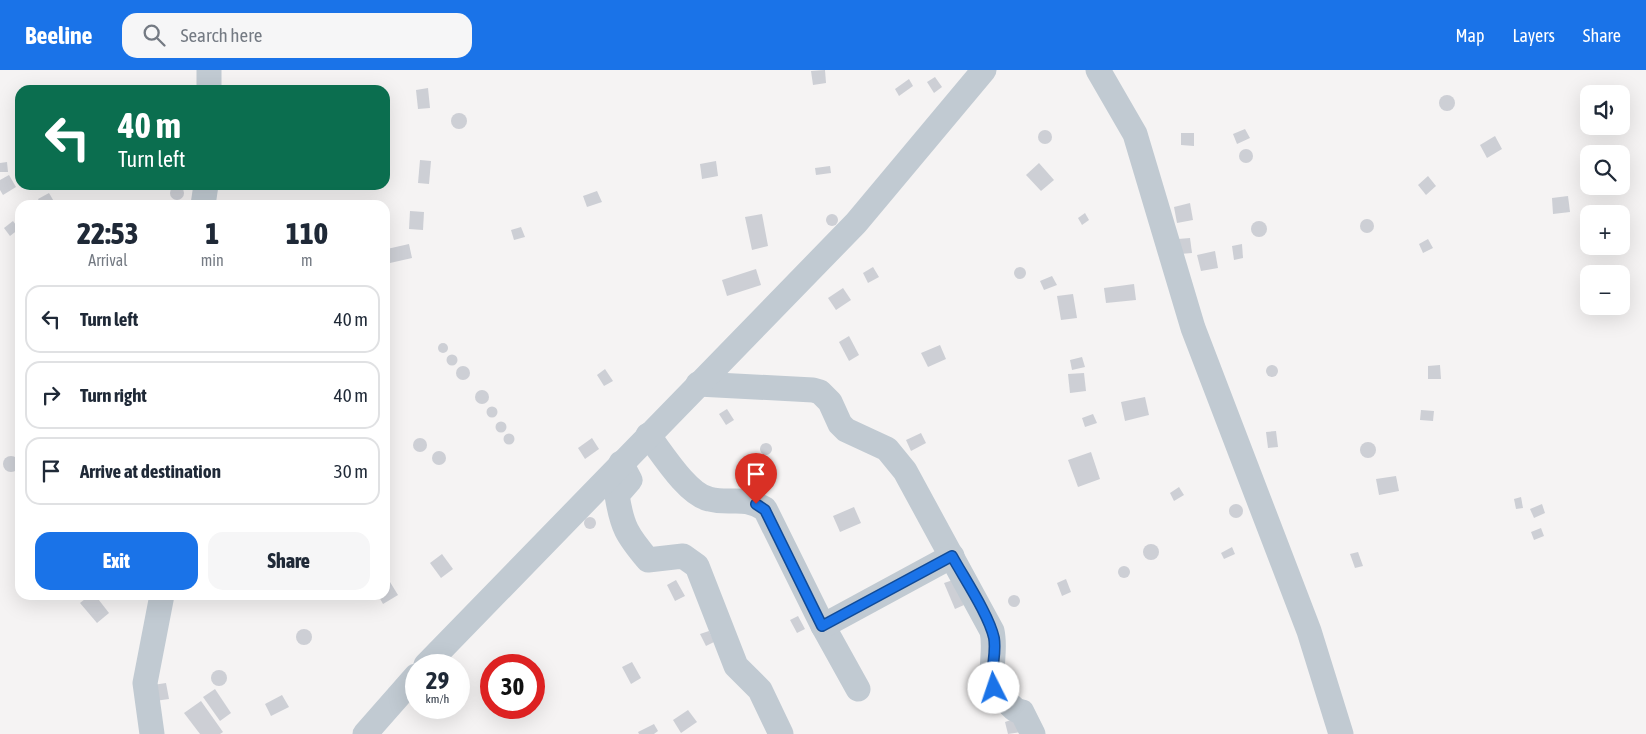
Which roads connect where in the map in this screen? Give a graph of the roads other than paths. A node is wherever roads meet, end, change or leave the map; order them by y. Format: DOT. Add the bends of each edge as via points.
graph roads {
  1 [pos="208,70"];
  2 [pos="984,70"];
  3 [pos="1098,70"];
  4 [pos="209,85"];
  5 [pos="698,384"];
  6 [pos="648,435"];
  7 [pos="621,463"];
  8 [pos="952,556"];
  9 [pos="161,600"];
  10 [pos="822,626"];
  11 [pos="437,654"];
  12 [pos="405,689"];
  13 [pos="858,689"];
  14 [pos="152,734"];
  15 [pos="365,734"];
  16 [pos="781,734"];
  17 [pos="1033,734"];
  18 [pos="1341,734"];
  1 -- 4 [label="street"];
  2 -- 5 [label="street" via="856,224"];
  3 -- 18 [label="street" via="1135,134 1193,328 1309,631"];
  5 -- 6 [label="street"];
  5 -- 8 [label="street" via="820,392 830,402 846,430 887,449 900,462"];
  6 -- 7 [label="street"];
  6 -- 10 [label="street" via="695,493 711,500 746,501 765,510"];
  7 -- 11 [label="street"];
  7 -- 16 [label="street" via="630,480 618,495 628,535 648,560 683,556 697,566 736,666 760,690"];
  8 -- 10 [label="street"];
  8 -- 17 [label="street" via="992,631 994,688 1015,711 1022,712"];
  9 -- 14 [label="street" via="145,683"];
  10 -- 13 [label="street"];
  12 -- 15 [label="street"];
}
